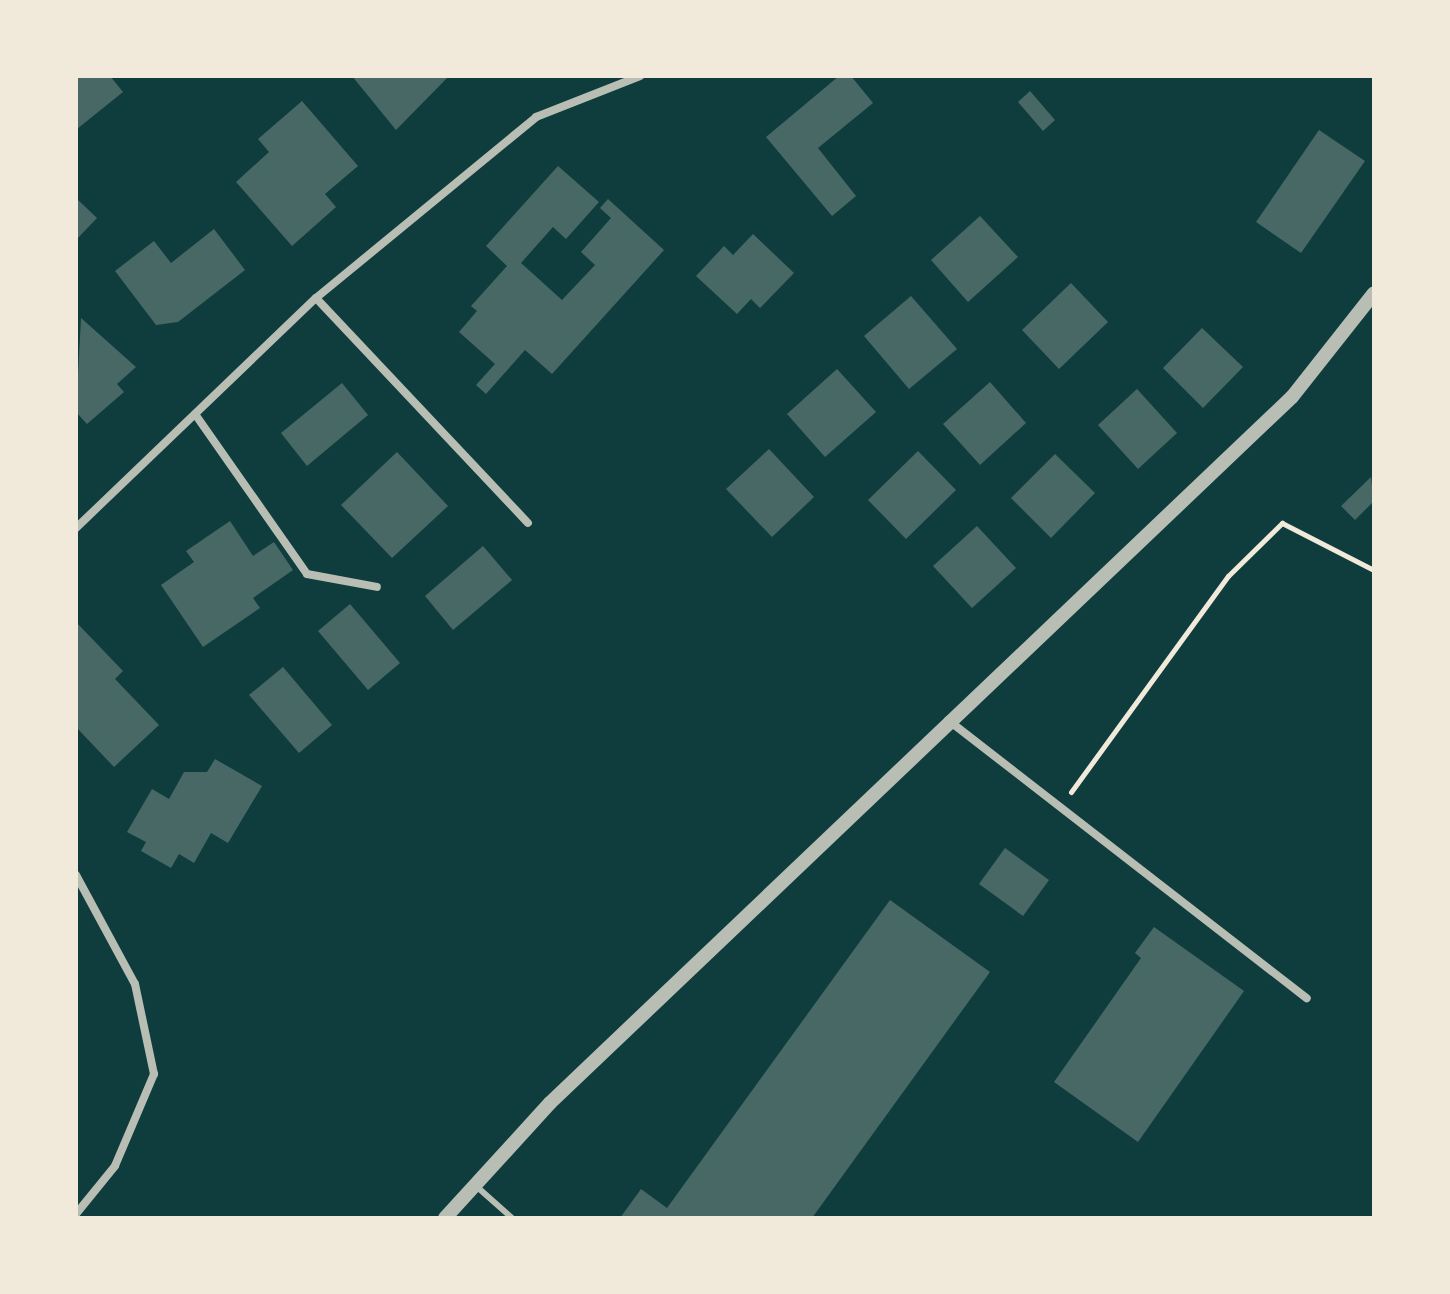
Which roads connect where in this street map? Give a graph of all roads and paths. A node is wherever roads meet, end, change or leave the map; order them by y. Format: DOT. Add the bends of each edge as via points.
graph roads {
  1 [pos="640,76"];
  2 [pos="1374,293"];
  3 [pos="316,298"];
  4 [pos="195,414"];
  5 [pos="528,523"];
  6 [pos="76,528"];
  7 [pos="1374,570"];
  8 [pos="377,587"];
  9 [pos="947,720"];
  10 [pos="1060,808"];
  11 [pos="76,875"];
  12 [pos="1307,998"];
  13 [pos="475,1185"];
  14 [pos="76,1214"];
  15 [pos="445,1218"];
  16 [pos="512,1218"];
  1 -- 3 [label="street" via="536,117"];
  2 -- 9 [label="street" via="1292,397"];
  3 -- 4 [label="street"];
  3 -- 5 [label="street"];
  4 -- 6 [label="street"];
  4 -- 8 [label="street" via="307,574"];
  7 -- 10 [label="path" via="1282,523 1228,576"];
  9 -- 10 [label="street"];
  9 -- 13 [label="street"];
  10 -- 12 [label="street"];
  11 -- 14 [label="street" via="135,984 154,1074 115,1166"];
  13 -- 15 [label="street"];
  13 -- 16 [label="lane"];
}
